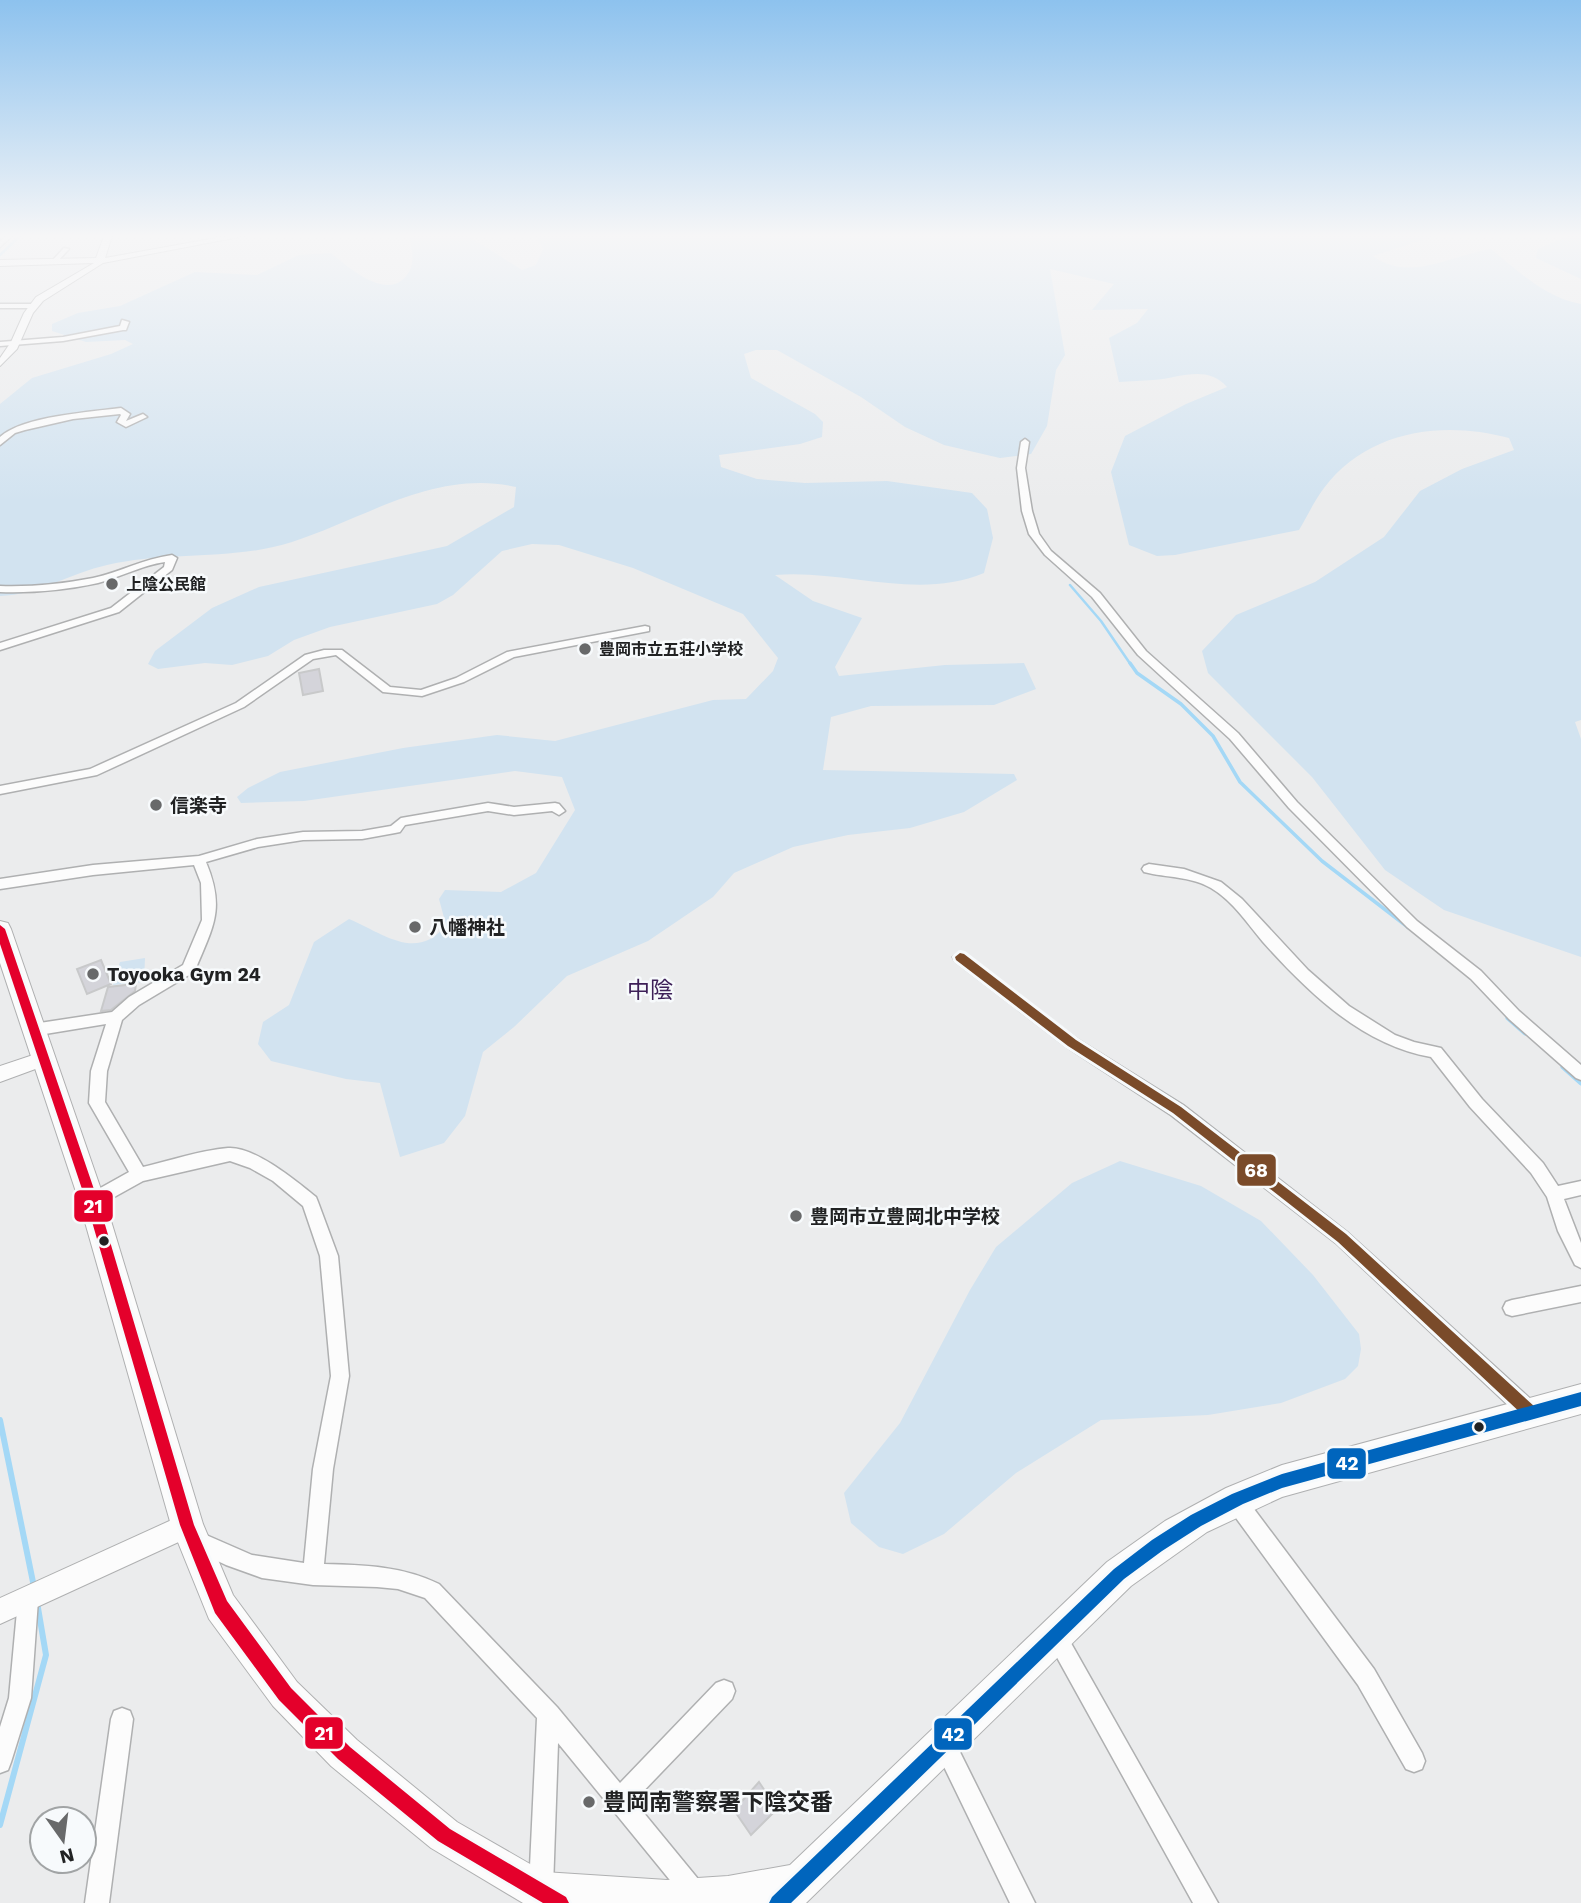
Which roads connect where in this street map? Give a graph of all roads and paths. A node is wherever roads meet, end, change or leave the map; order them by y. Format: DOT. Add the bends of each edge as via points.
graph roads {
  1 [pos="25,325"];
  2 [pos="124,325"];
  3 [pos="89,334"];
  4 [pos="105,338"];
  5 [pos="18,342"];
  6 [pos="0,344"];
  7 [pos="0,363"];
  8 [pos="143,416"];
  9 [pos="0,442"];
  10 [pos="1025,442"];
  11 [pos="0,589"];
  12 [pos="645,629"];
  13 [pos="0,647"];
  14 [pos="0,790"];
  15 [pos="559,811"];
  16 [pos="199,860"];
  17 [pos="1149,869"];
  18 [pos="0,884"];
  19 [pos="0,929"];
  20 [pos="960,957"];
  21 [pos="116,1017"];
  22 [pos="38,1045"];
  23 [pos="0,1074"];
  24 [pos="1581,1074"];
  25 [pos="139,1175"];
  26 [pos="1581,1188"];
  27 [pos="1554,1194"];
  28 [pos="92,1201"];
  29 [pos="1581,1260"];
  30 [pos="1581,1294"];
  31 [pos="1512,1308"];
  32 [pos="1581,1399"];
  33 [pos="1530,1412"];
  34 [pos="1234,1499"];
  35 [pos="190,1532"];
  36 [pos="313,1575"];
  37 [pos="28,1600"];
  38 [pos="0,1611"];
  39 [pos="1055,1635"];
  40 [pos="724,1691"];
  41 [pos="548,1715"];
  42 [pos="122,1719"];
  43 [pos="944,1743"];
  44 [pos="1414,1761"];
  45 [pos="0,1762"];
  46 [pos="620,1799"];
  47 [pos="789,1892"];
  48 [pos="550,1897"];
  49 [pos="699,1898"];
  50 [pos="97,1903"];
  51 [pos="1023,1903"];
  52 [pos="1206,1903"];
  1 -- 5 [label="street"];
  2 -- 3 [label="street"];
  3 -- 4 [label="street"];
  3 -- 5 [label="street"];
  5 -- 6 [label="street"];
  5 -- 7 [label="street"];
  8 -- 9 [label="street" via="125,424 121,422 127,414 121,411 73,416 15,430"];
  10 -- 24 [label="street" via="1021,468 1027,512 1034,534 1048,553 1096,595 1142,653 1234,736 1293,805 1412,924 1476,975"];
  11 -- 13 [label="street" via="33,590 97,580 149,561 172,558 168,568 114,610"];
  12 -- 14 [label="street" via="511,654 422,694 387,690 348,657 324,653 309,657 240,705 93,772"];
  15 -- 16 [label="street" via="555,807 514,811 470,808 401,822 395,829 257,843"];
  16 -- 18 [label="street"];
  16 -- 21 [label="street" via="208,883 209,920 188,968"];
  17 -- 27 [label="street" via="1214,884 1329,998 1398,1045 1436,1052"];
  19 -- 22 [label="highway"];
  20 -- 33 [label="street" via="1072,1044 1177,1110 1255,1168 1342,1238"];
  21 -- 22 [label="street"];
  21 -- 25 [label="street" via="99,1071 97,1103"];
  22 -- 23 [label="street"];
  22 -- 28 [label="highway"];
  25 -- 28 [label="street"];
  25 -- 36 [label="street" via="230,1154 279,1176 310,1202 329,1256 340,1376 323,1469"];
  26 -- 27 [label="street"];
  27 -- 29 [label="street"];
  28 -- 35 [label="highway"];
  30 -- 31 [label="street"];
  32 -- 33 [label="highway"];
  33 -- 34 [label="highway" via="1318,1470"];
  34 -- 39 [label="highway" via="1148,1550"];
  34 -- 44 [label="street" via="1366,1677"];
  35 -- 36 [label="street" via="254,1566"];
  35 -- 37 [label="street"];
  35 -- 48 [label="highway" via="208,1580 237,1632 311,1722 444,1835"];
  36 -- 41 [label="street" via="393,1578 425,1586"];
  37 -- 38 [label="street"];
  37 -- 45 [label="street" via="20,1698"];
  39 -- 43 [label="highway"];
  39 -- 52 [label="street"];
  40 -- 46 [label="street"];
  41 -- 46 [label="street"];
  41 -- 48 [label="street"];
  42 -- 50 [label="street"];
  43 -- 47 [label="highway"];
  43 -- 51 [label="street"];
  46 -- 49 [label="street"];
  47 -- 49 [label="highway"];
  48 -- 49 [label="highway"];
}
